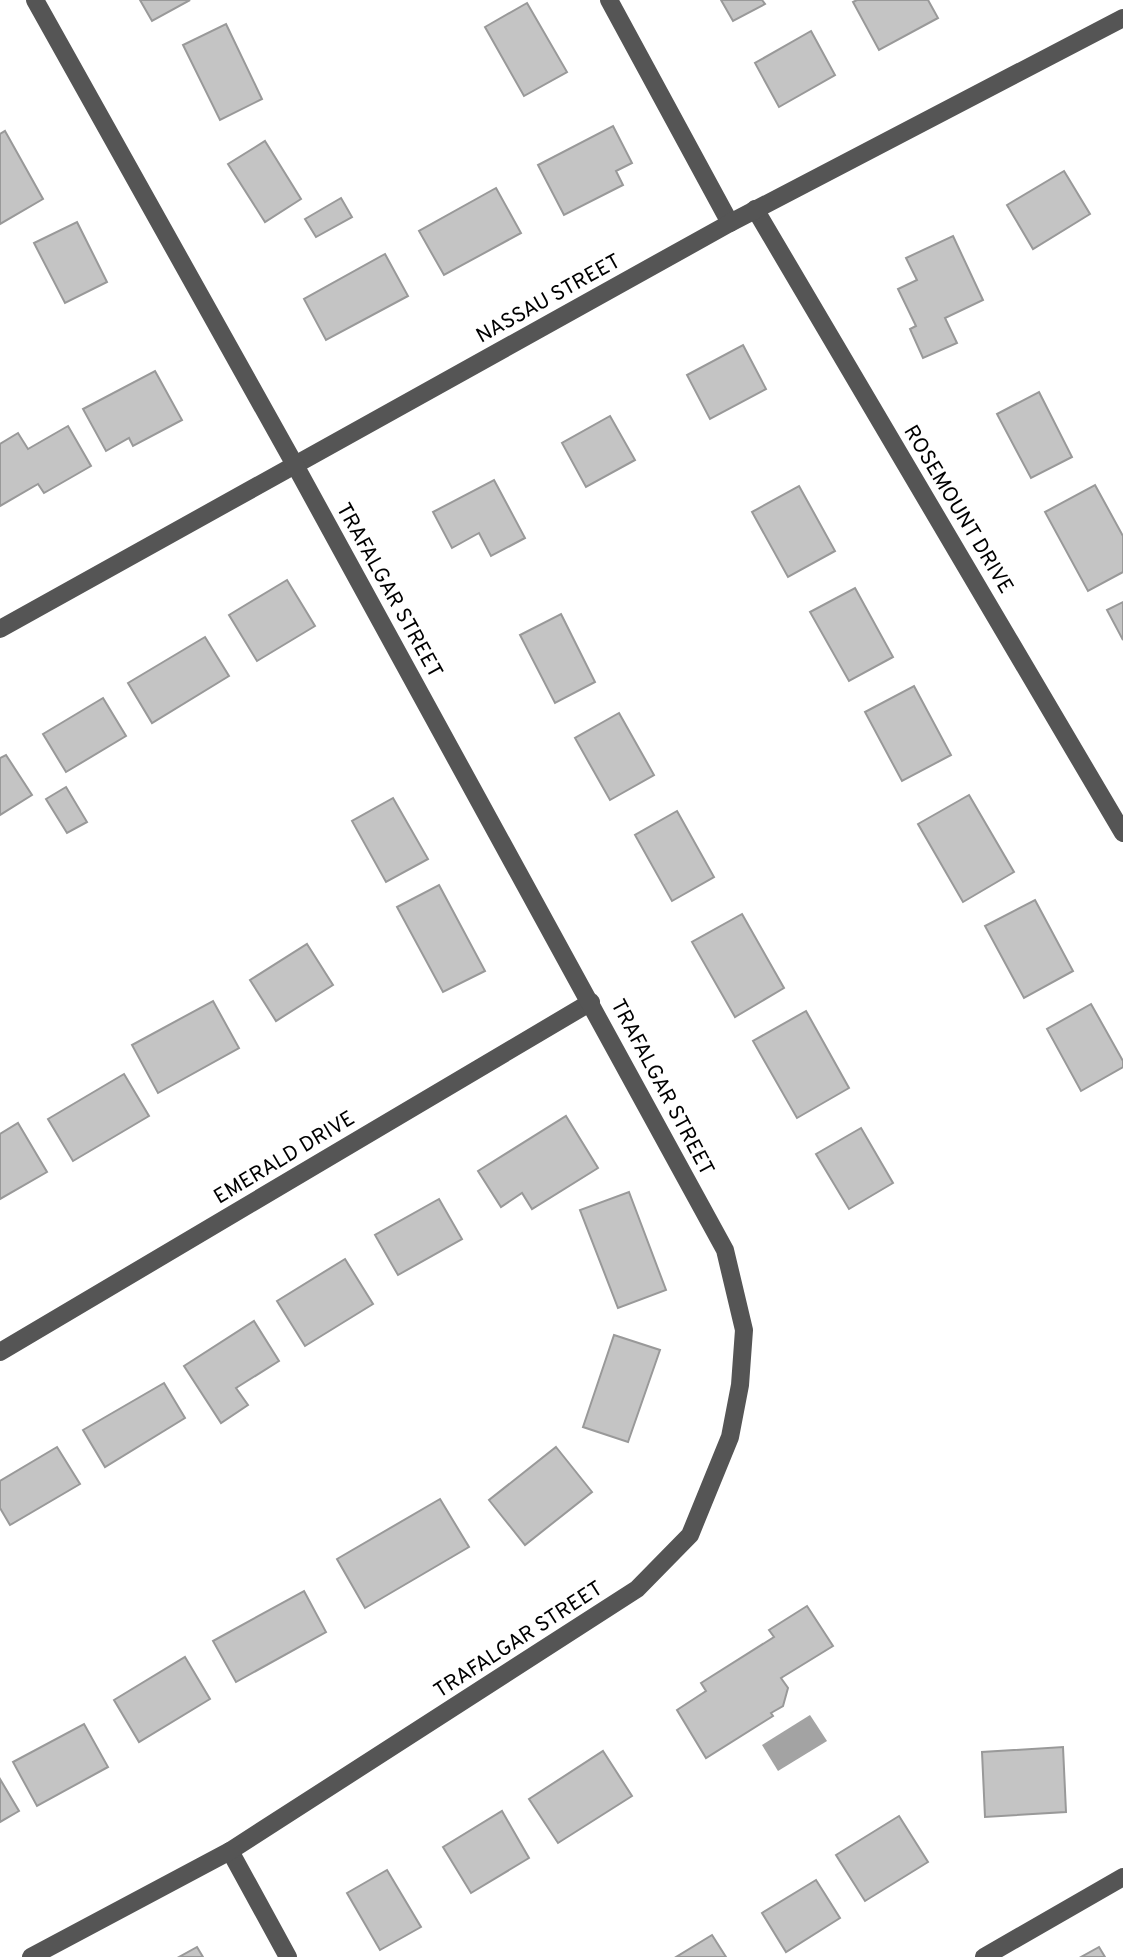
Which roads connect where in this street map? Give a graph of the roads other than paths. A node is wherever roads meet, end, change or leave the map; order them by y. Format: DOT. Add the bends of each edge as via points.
graph roads {
  1 [pos="35,0"];
  2 [pos="609,0"];
  3 [pos="1123,18"];
  4 [pos="755,209"];
  5 [pos="730,223"];
  6 [pos="295,465"];
  7 [pos="0,629"];
  8 [pos="1123,832"];
  9 [pos="591,1002"];
  10 [pos="0,1352"];
  11 [pos="230,1851"];
  12 [pos="1123,1877"];
  13 [pos="31,1957"];
  14 [pos="288,1957"];
  15 [pos="984,1957"];
  1 -- 6 [label="street, TRAFALGAR STREET"];
  2 -- 5 [label="street"];
  3 -- 4 [label="street, NASSAU STREET"];
  4 -- 5 [label="street, NASSAU STREET"];
  4 -- 8 [label="street, ROSEMOUNT DRIVE"];
  5 -- 6 [label="street, NASSAU STREET"];
  6 -- 7 [label="street, NASSAU STREET"];
  6 -- 9 [label="street, TRAFALGAR STREET"];
  9 -- 10 [label="street, EMERALD DRIVE"];
  9 -- 11 [label="street, TRAFALGAR STREET" via="725,1250 744,1330 730,1437 690,1535 638,1589"];
  11 -- 13 [label="street, TRAFALGAR STREET"];
  11 -- 14 [label="street"];
  12 -- 15 [label="street"];
}
